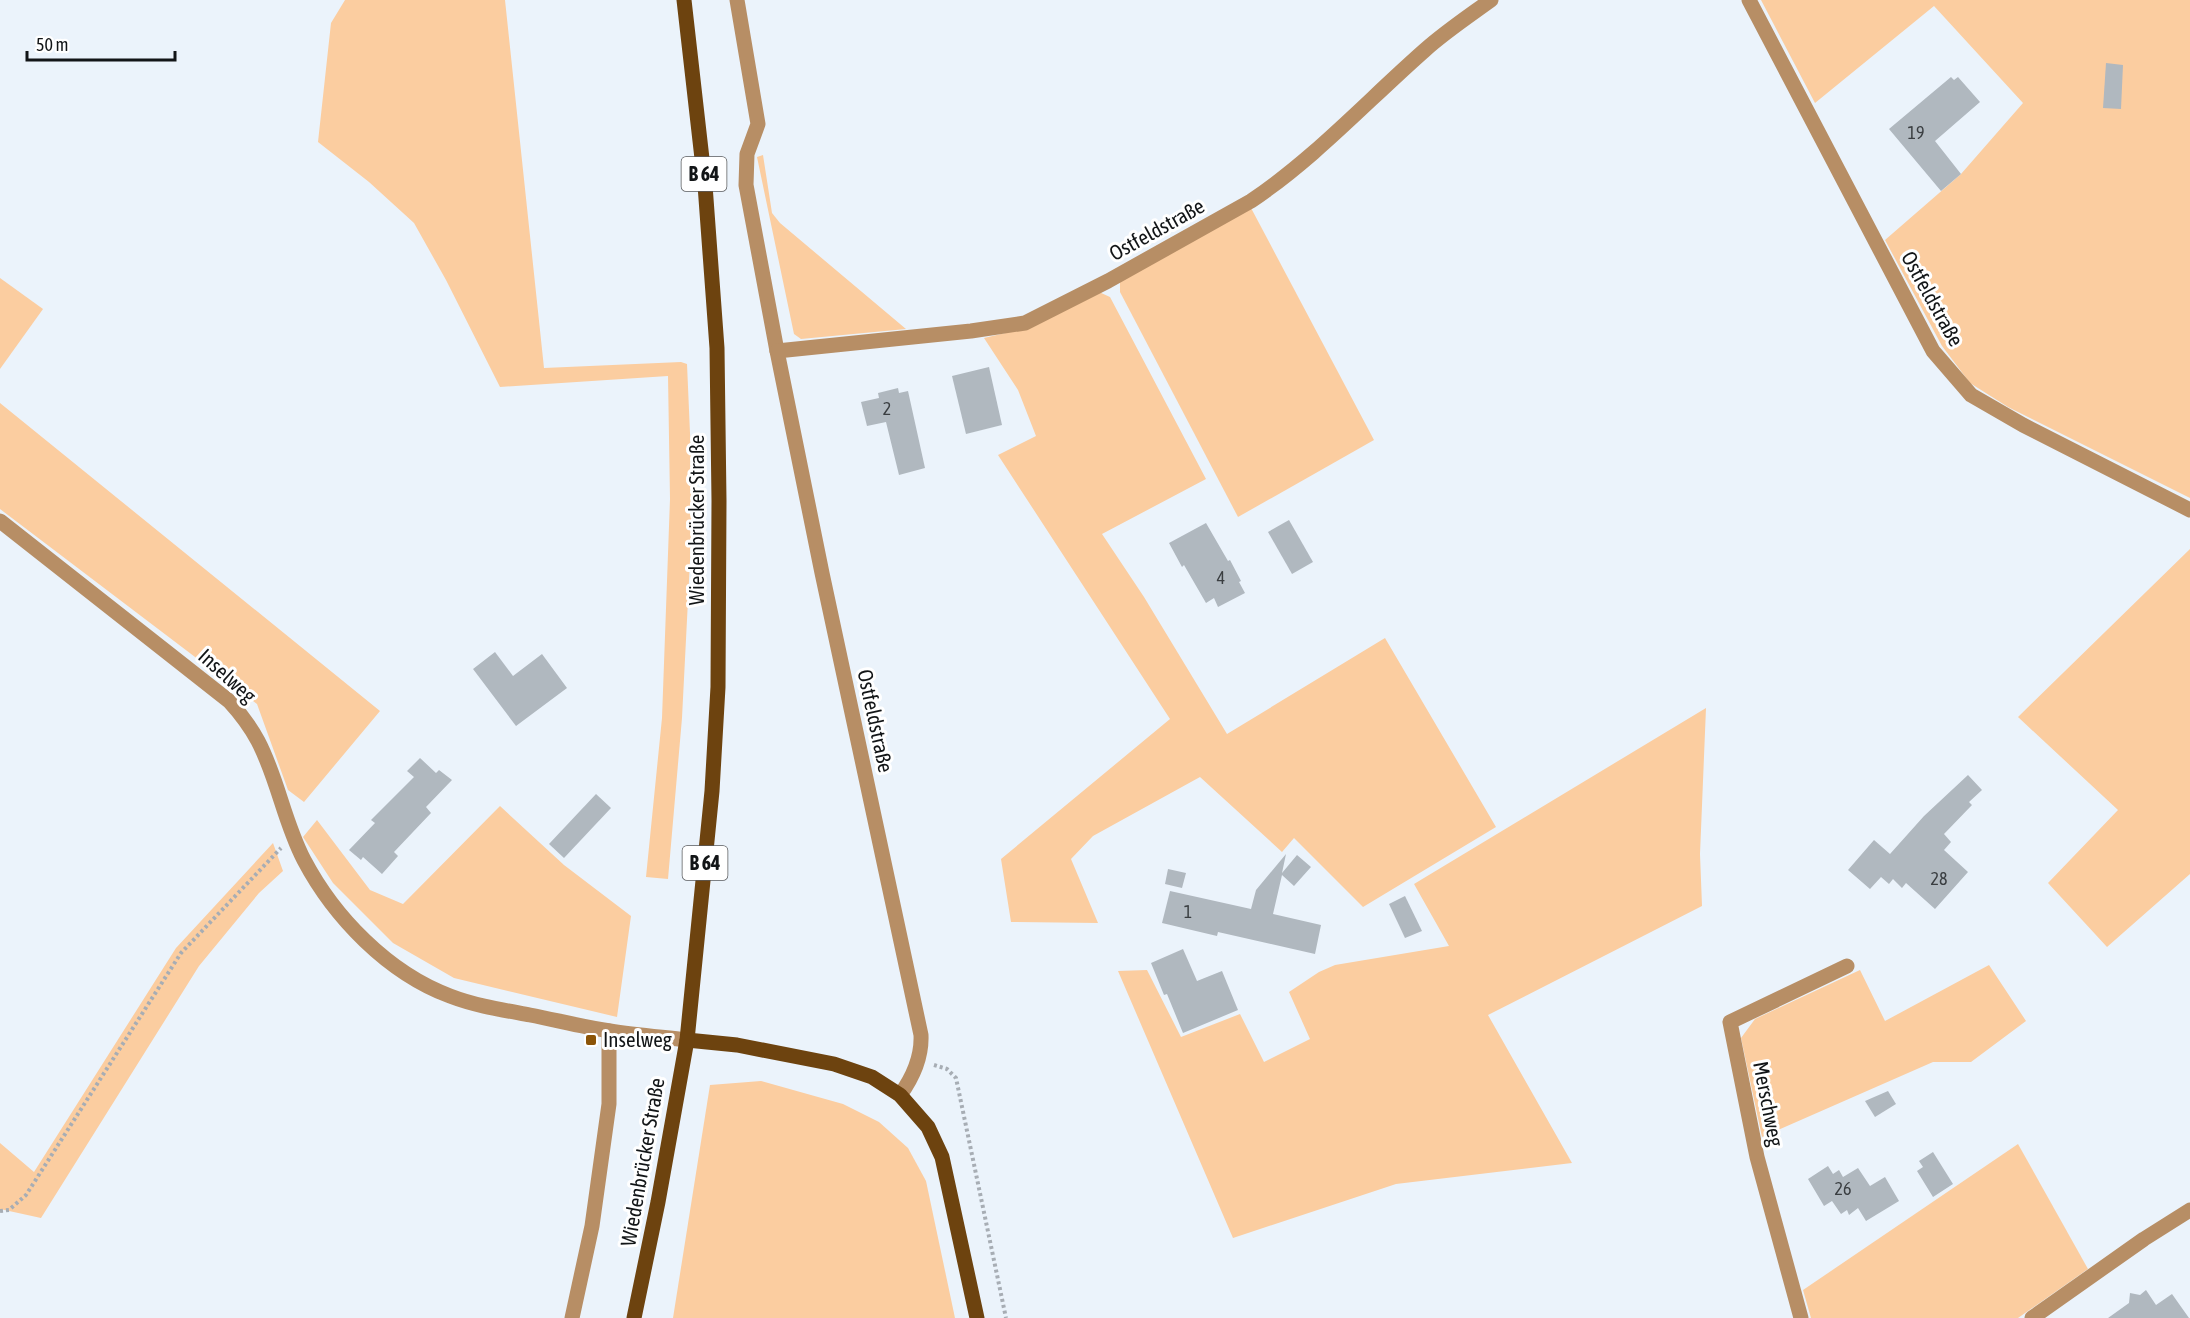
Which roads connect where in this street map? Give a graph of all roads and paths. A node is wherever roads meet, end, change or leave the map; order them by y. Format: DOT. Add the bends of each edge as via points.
graph roads {
  1 [pos="684,0"];
  2 [pos="737,0"];
  3 [pos="1491,0"];
  4 [pos="1749,0"];
  5 [pos="777,351"];
  6 [pos="2190,510"];
  7 [pos="0,521"];
  8 [pos="292,836"];
  9 [pos="1847,966"];
  10 [pos="609,1031"];
  11 [pos="687,1040"];
  12 [pos="919,1060"];
  13 [pos="900,1095"];
  14 [pos="2190,1210"];
  15 [pos="0,1211"];
  16 [pos="572,1318"];
  17 [pos="634,1318"];
  18 [pos="978,1318"];
  19 [pos="1006,1318"];
  20 [pos="1801,1318"];
  21 [pos="2032,1318"];
  1 -- 11 [label="main road, Wiedenbrücker Straße / B 64" via="712,266 719,501 718,687 712,790"];
  2 -- 5 [label="street, Ostfeldstraße" via="758,124 747,154 746,185"];
  3 -- 5 [label="street, Ostfeldstraße" via="1427,48 1274,186 1108,281 1025,323"];
  4 -- 6 [label="street, Ostfeldstraße" via="1933,351 1971,395"];
  5 -- 12 [label="street, Ostfeldstraße" via="921,1035"];
  7 -- 8 [label="street, Inselweg" via="229,701 265,755"];
  8 -- 10 [label="street, Inselweg" via="336,909 364,940 404,972 449,996 479,1005"];
  8 -- 15 [label="path" via="182,953 26,1195 9,1210"];
  9 -- 20 [label="street, Merschweg" via="1730,1022 1757,1157"];
  10 -- 11 [label="street, Inselweg"];
  10 -- 16 [label="street" via="609,1104 592,1226"];
  11 -- 13 [label="main road" via="737,1045 834,1064 872,1077"];
  11 -- 17 [label="main road, Wiedenbrücker Straße / B 64"];
  12 -- 13 [label="street, Ostfeldstraße"];
  12 -- 19 [label="path" via="947,1069 956,1078"];
  13 -- 18 [label="main road" via="928,1127 942,1157"];
  14 -- 21 [label="street"];
}
